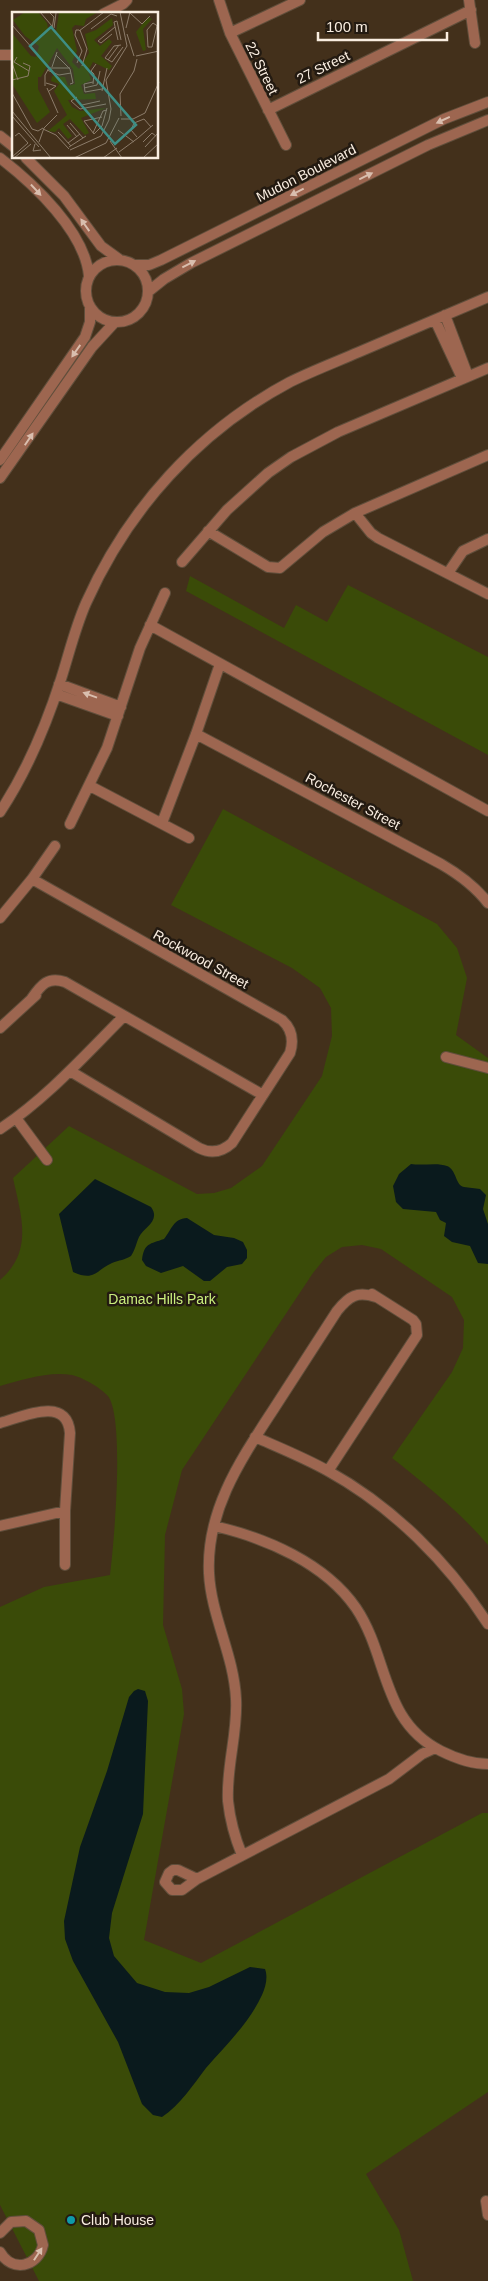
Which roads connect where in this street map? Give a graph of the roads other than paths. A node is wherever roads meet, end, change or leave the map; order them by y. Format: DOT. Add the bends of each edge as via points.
graph roads {
  1 [pos="127,0"];
  2 [pos="219,0"];
  3 [pos="300,0"];
  4 [pos="117,4"];
  5 [pos="470,5"];
  6 [pos="106,12"];
  7 [pos="230,34"];
  8 [pos="475,43"];
  9 [pos="488,102"];
  10 [pos="268,110"];
  11 [pos="488,120"];
  12 [pos="0,136"];
  13 [pos="12,145"];
  14 [pos="286,145"];
  15 [pos="0,158"];
  16 [pos="27,159"];
  17 [pos="119,260"];
  18 [pos="136,265"];
  19 [pos="89,276"];
  20 [pos="149,291"];
  21 [pos="488,297"];
  22 [pos="90,306"];
  23 [pos="440,317"];
  24 [pos="115,322"];
  25 [pos="488,368"];
  26 [pos="465,377"];
  27 [pos="488,455"];
  28 [pos="0,460"];
  29 [pos="0,478"];
  30 [pos="355,513"];
  31 [pos="208,531"];
  32 [pos="488,540"];
  33 [pos="182,562"];
  34 [pos="448,573"];
  35 [pos="165,592"];
  36 [pos="488,594"];
  37 [pos="150,625"];
  38 [pos="220,664"];
  39 [pos="58,689"];
  40 [pos="120,711"];
  41 [pos="196,734"];
  42 [pos="90,786"];
  43 [pos="488,811"];
  44 [pos="0,812"];
  45 [pos="162,823"];
  46 [pos="70,824"];
  47 [pos="189,838"];
  48 [pos="55,846"];
  49 [pos="32,879"];
  50 [pos="488,903"];
  51 [pos="0,918"];
  52 [pos="124,1016"];
  53 [pos="0,1028"];
  54 [pos="446,1057"];
  55 [pos="488,1068"];
  56 [pos="70,1071"];
  57 [pos="263,1095"];
  58 [pos="16,1118"];
  59 [pos="0,1129"];
  60 [pos="47,1160"];
  61 [pos="0,1423"];
  62 [pos="255,1437"];
  63 [pos="328,1471"];
  64 [pos="65,1511"];
  65 [pos="0,1526"];
  66 [pos="214,1526"];
  67 [pos="65,1565"];
  68 [pos="488,1624"];
  69 [pos="422,1739"];
  70 [pos="435,1748"];
  71 [pos="418,1758"];
  72 [pos="488,1764"];
  73 [pos="242,1856"];
  74 [pos="197,1879"];
  75 [pos="486,2201"];
  76 [pos="488,2214"];
  77 [pos="0,2233"];
  78 [pos="1,2255"];
  1 -- 4 [label="street"];
  2 -- 7 [label="street, 22 Street"];
  3 -- 7 [label="street"];
  4 -- 6 [label="street"];
  5 -- 8 [label="street"];
  5 -- 10 [label="street, 27 Street"];
  7 -- 10 [label="street, 22 Street"];
  9 -- 18 [label="street, Mudon Boulevard, one-way" via="444,119 161,260 149,265"];
  10 -- 14 [label="street, 22 Street"];
  20 -- 11 [label="street, one-way" via="191,263 428,145"];
  12 -- 13 [label="street"];
  15 -- 19 [label="street, one-way" via="32,186 72,233 86,256"];
  17 -- 16 [label="street, one-way" via="101,246 64,196"];
  17 -- 18 [label="street"];
  17 -- 19 [label="street" via="107,261"];
  18 -- 20 [label="street" via="143,272"];
  19 -- 22 [label="street" via="86,291"];
  20 -- 24 [label="street" via="142,310 130,319"];
  21 -- 23 [label="street"];
  22 -- 24 [label="street" via="96,314"];
  22 -- 28 [label="street, one-way" via="90,322 85,337"];
  23 -- 26 [label="street"];
  23 -- 39 [label="street" via="290,382 252,405 194,450 166,477 115,546 85,606"];
  29 -- 24 [label="street, one-way" via="97,340"];
  25 -- 26 [label="street"];
  26 -- 31 [label="street" via="338,432 291,457 247,490"];
  27 -- 30 [label="street"];
  30 -- 31 [label="street" via="323,532 285,566 274,569"];
  30 -- 34 [label="street" via="378,538"];
  31 -- 33 [label="street"];
  32 -- 34 [label="street" via="463,551"];
  34 -- 36 [label="street"];
  35 -- 37 [label="street"];
  37 -- 38 [label="street"];
  37 -- 40 [label="street"];
  38 -- 41 [label="street"];
  38 -- 43 [label="street"];
  39 -- 40 [label="street"];
  39 -- 44 [label="street" via="33,753"];
  40 -- 42 [label="street"];
  41 -- 45 [label="street"];
  41 -- 50 [label="street, Rochester Street" via="441,864 466,880"];
  42 -- 45 [label="street"];
  42 -- 46 [label="street"];
  45 -- 47 [label="street"];
  48 -- 49 [label="street"];
  49 -- 51 [label="street"];
  49 -- 57 [label="street, Rockwood Street" via="286,1024 292,1036 292,1048"];
  52 -- 53 [label="street" via="72,986 52,980 41,986"];
  52 -- 56 [label="street"];
  52 -- 57 [label="street"];
  54 -- 55 [label="street"];
  56 -- 57 [label="street, Rockwood Street" via="208,1152 223,1150 232,1143"];
  56 -- 58 [label="street"];
  58 -- 59 [label="street"];
  58 -- 60 [label="street"];
  61 -- 64 [label="street" via="35,1412 60,1422 69,1440"];
  62 -- 63 [label="street"];
  62 -- 63 [label="street" via="341,1300 351,1290 365,1290 402,1311 411,1332 404,1352"];
  62 -- 66 [label="street" via="233,1472"];
  63 -- 68 [label="street" via="386,1510 413,1533 460,1586"];
  64 -- 65 [label="street"];
  64 -- 67 [label="street"];
  66 -- 69 [label="street" via="278,1547 326,1577 341,1591 366,1626 397,1710"];
  66 -- 73 [label="street" via="209,1572 211,1595 233,1673 236,1700 228,1799"];
  69 -- 70 [label="street"];
  69 -- 71 [label="street"];
  70 -- 71 [label="street"];
  70 -- 72 [label="street" via="465,1761"];
  71 -- 73 [label="street" via="389,1779"];
  73 -- 74 [label="street"];
  75 -- 76 [label="street"];
  78 -- 77 [label="street, one-way" via="11,2263 28,2264 40,2254 43,2240 39,2230 26,2221 11,2222"];
}
